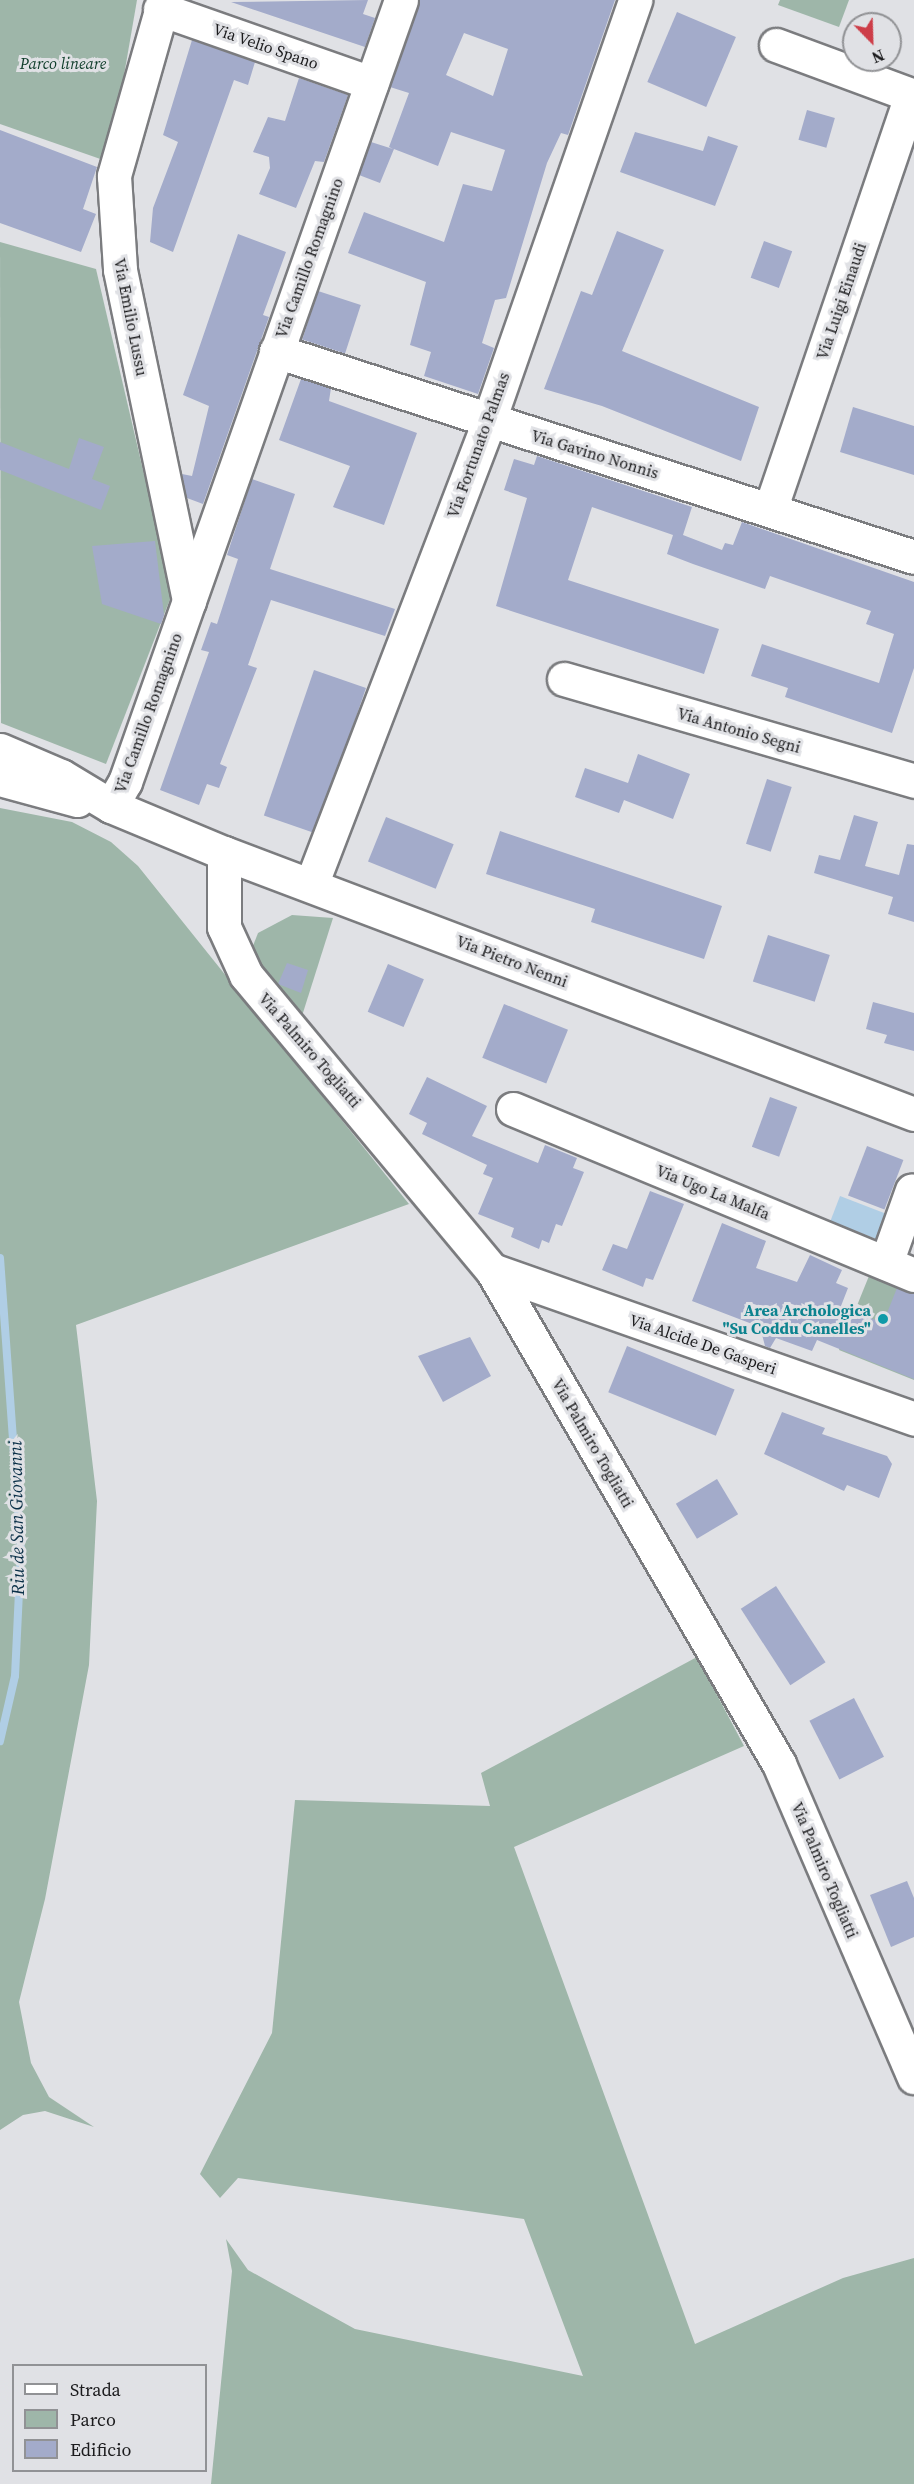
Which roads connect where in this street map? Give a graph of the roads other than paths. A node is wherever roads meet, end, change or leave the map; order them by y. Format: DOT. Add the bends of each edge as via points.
graph roads {
  1 [pos="400,0"];
  2 [pos="635,0"];
  3 [pos="162,5"];
  4 [pos="776,45"];
  5 [pos="371,83"];
  6 [pos="913,95"];
  7 [pos="276,351"];
  8 [pos="488,423"];
  9 [pos="169,506"];
  10 [pos="771,507"];
  11 [pos="218,517"];
  12 [pos="914,557"];
  13 [pos="189,601"];
  14 [pos="564,679"];
  15 [pos="0,750"];
  16 [pos="0,779"];
  17 [pos="914,781"];
  18 [pos="111,806"];
  19 [pos="224,853"];
  20 [pos="311,885"];
  21 [pos="513,1109"];
  22 [pos="914,1114"];
  23 [pos="912,1190"];
  24 [pos="900,1269"];
  25 [pos="492,1270"];
  26 [pos="914,1419"];
  27 [pos="914,2077"];
  1 -- 5 [label="street, Via Camillo Romagnino"];
  2 -- 8 [label="street, Via Fortunato Palmas"];
  3 -- 5 [label="street, Via Velio Spano"];
  3 -- 9 [label="street, Via Emilio Lussu" via="114,176 120,270"];
  4 -- 6 [label="street, Via Luigi Einaudi"];
  5 -- 7 [label="street, Via Camillo Romagnino"];
  6 -- 10 [label="street, Via Luigi Einaudi"];
  7 -- 8 [label="street, Via Gavino Nonnis"];
  7 -- 11 [label="street, Via Camillo Romagnino"];
  8 -- 10 [label="street, Via Gavino Nonnis"];
  8 -- 20 [label="street, Via Fortunato Palmas"];
  9 -- 11 [label="street"];
  9 -- 13 [label="street, Via Emilio Lussu"];
  10 -- 12 [label="street, Via Gavino Nonnis"];
  11 -- 13 [label="street, Via Camillo Romagnino"];
  13 -- 18 [label="street, Via Camillo Romagnino" via="122,791"];
  14 -- 17 [label="street, Via Antonio Segni"];
  15 -- 18 [label="street, Via Pietro Nenni" via="61,776"];
  16 -- 18 [label="street, Via Pietro Nenni"];
  18 -- 19 [label="street, Via Pietro Nenni"];
  19 -- 20 [label="street, Via Pietro Nenni"];
  19 -- 25 [label="street, Via Palmiro Togliatti" via="224,927 246,975"];
  20 -- 22 [label="street, Via Pietro Nenni"];
  21 -- 24 [label="street, Via Ugo La Malfa"];
  23 -- 24 [label="street"];
  25 -- 26 [label="street, Via Alcide De Gasperi"];
  25 -- 27 [label="street, Via Palmiro Togliatti" via="779,1764"];
}
